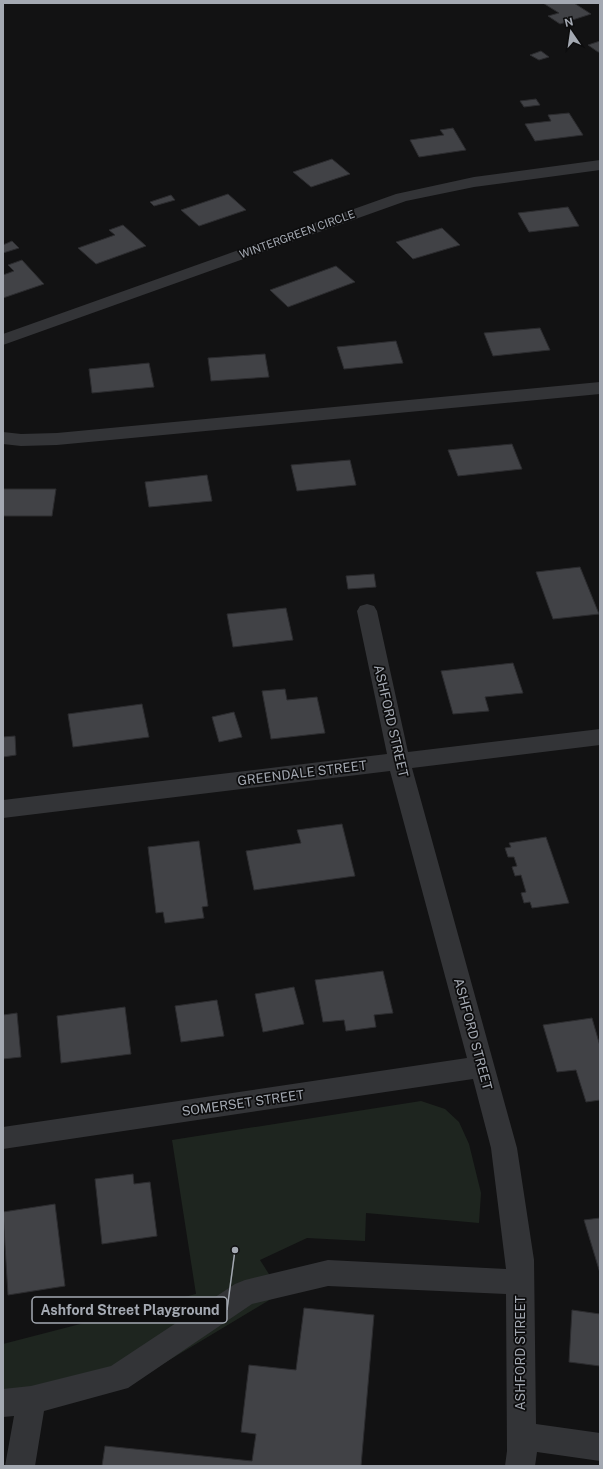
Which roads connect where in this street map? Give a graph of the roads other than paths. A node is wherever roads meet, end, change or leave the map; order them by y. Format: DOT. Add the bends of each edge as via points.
graph roads {
  1 [pos="600,165"];
  2 [pos="3,340"];
  3 [pos="600,388"];
  4 [pos="3,438"];
  5 [pos="367,611"];
  6 [pos="600,737"];
  7 [pos="399,761"];
  8 [pos="3,809"];
  9 [pos="482,1067"];
  10 [pos="3,1138"];
  11 [pos="520,1282"];
  12 [pos="31,1400"];
  13 [pos="3,1403"];
  14 [pos="521,1436"];
  15 [pos="600,1447"];
  16 [pos="20,1466"];
  17 [pos="520,1466"];
  1 -- 2 [label="street, WINTERGREEN CIRCLE" via="474,182 402,197"];
  3 -- 4 [label="street" via="57,439"];
  5 -- 7 [label="street, ASHFORD STREET"];
  6 -- 7 [label="street, GREENDALE STREET"];
  7 -- 8 [label="street, GREENDALE STREET"];
  7 -- 9 [label="street, ASHFORD STREET"];
  9 -- 10 [label="street, SOMERSET STREET"];
  9 -- 11 [label="street, ASHFORD STREET" via="504,1148 520,1260"];
  11 -- 12 [label="street" via="328,1273 244,1293 118,1378"];
  11 -- 14 [label="street, ASHFORD STREET"];
  12 -- 13 [label="street"];
  12 -- 16 [label="street"];
  14 -- 15 [label="street"];
  14 -- 17 [label="street, ASHFORD STREET"];
}
